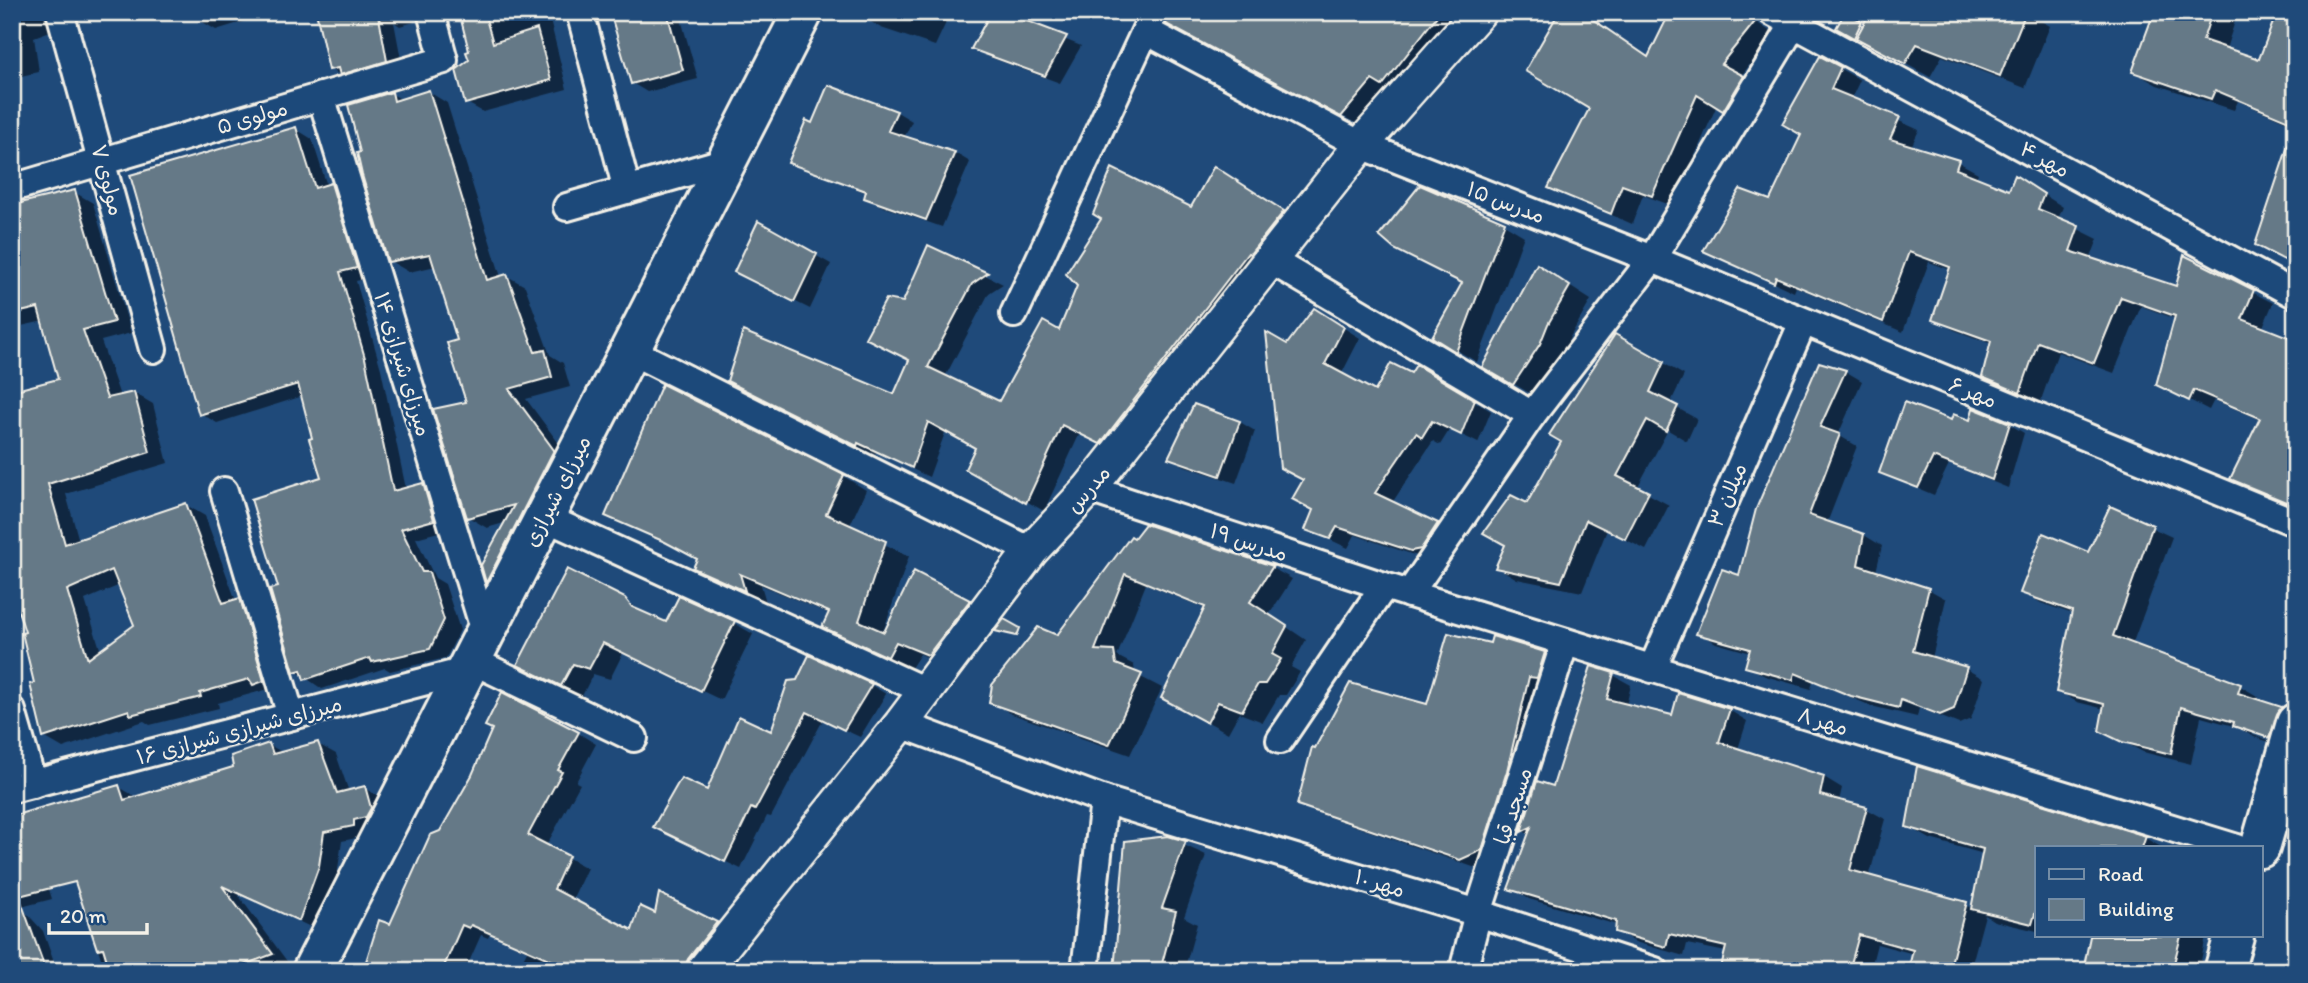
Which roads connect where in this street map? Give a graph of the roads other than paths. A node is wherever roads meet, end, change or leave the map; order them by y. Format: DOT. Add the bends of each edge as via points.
graph roads {
  1 [pos="60,12"];
  2 [pos="431,12"];
  3 [pos="580,12"];
  4 [pos="803,12"];
  5 [pos="1479,12"];
  6 [pos="1789,16"];
  7 [pos="1150,21"];
  8 [pos="321,96"];
  9 [pos="1361,145"];
  10 [pos="103,161"];
  11 [pos="726,161"];
  12 [pos="12,188"];
  13 [pos="627,190"];
  14 [pos="567,207"];
  15 [pos="1652,259"];
  16 [pos="1272,261"];
  17 [pos="2296,295"];
  18 [pos="1014,314"];
  19 [pos="1802,323"];
  20 [pos="153,349"];
  21 [pos="629,350"];
  22 [pos="1532,415"];
  23 [pos="1089,489"];
  24 [pos="224,491"];
  25 [pos="544,517"];
  26 [pos="2296,523"];
  27 [pos="1031,551"];
  28 [pos="1397,590"];
  29 [pos="1565,642"];
  30 [pos="474,654"];
  31 [pos="1653,668"];
  32 [pos="923,690"];
  33 [pos="12,711"];
  34 [pos="291,716"];
  35 [pos="2296,723"];
  36 [pos="901,724"];
  37 [pos="634,738"];
  38 [pos="1280,740"];
  39 [pos="22,786"];
  40 [pos="1104,800"];
  41 [pos="2230,846"];
  42 [pos="2261,846"];
  43 [pos="1478,913"];
  44 [pos="2234,937"];
  45 [pos="312,971"];
  46 [pos="703,971"];
  47 [pos="1085,971"];
  48 [pos="1463,971"];
  49 [pos="1654,971"];
  50 [pos="2224,971"];
  1 -- 10 [label="street, مولوی ۷"];
  2 -- 8 [label="street, مولوی ۵" via="444,61"];
  3 -- 13 [label="street"];
  4 -- 11 [label="main road, میرزای شیرازی"];
  5 -- 9 [label="street, مدرس"];
  6 -- 15 [label="street"];
  6 -- 17 [label="street, مهر ۴"];
  7 -- 9 [label="street, مدرس ۱۵"];
  7 -- 18 [label="street"];
  8 -- 10 [label="street, مولوی ۵"];
  8 -- 30 [label="street, میرزای شیرازی ۱۴"];
  9 -- 15 [label="street, مدرس ۱۵"];
  9 -- 16 [label="street, مدرس"];
  10 -- 12 [label="street, مولوی ۵"];
  10 -- 20 [label="street, مولوی ۷"];
  11 -- 13 [label="street"];
  11 -- 21 [label="main road, میرزای شیرازی"];
  13 -- 14 [label="street"];
  15 -- 19 [label="street, مهر ۶"];
  15 -- 22 [label="street"];
  16 -- 22 [label="street"];
  16 -- 23 [label="street, مدرس"];
  19 -- 26 [label="street, مهر ۶"];
  19 -- 31 [label="street, میلان ۳"];
  21 -- 25 [label="main road, میرزای شیرازی"];
  21 -- 27 [label="street"];
  22 -- 28 [label="street"];
  23 -- 27 [label="street, مدرس"];
  23 -- 28 [label="street, مدرس ۱۹"];
  24 -- 34 [label="street"];
  25 -- 30 [label="main road, میرزای شیرازی"];
  25 -- 32 [label="street"];
  27 -- 32 [label="street, مدرس"];
  28 -- 29 [label="street, مهر ۸"];
  28 -- 38 [label="street"];
  29 -- 31 [label="street, مهر ۸"];
  29 -- 43 [label="street, مسجد قبا"];
  30 -- 34 [label="street, میرزای شیرازی شیرازی ۱۶"];
  30 -- 37 [label="street"];
  30 -- 45 [label="main road, میرزای شیرازی"];
  31 -- 41 [label="street, مهر ۸"];
  32 -- 36 [label="street, مدرس"];
  33 -- 39 [label="street"];
  34 -- 39 [label="street, میرزای شیرازی شیرازی ۱۶"];
  35 -- 42 [label="main road"];
  36 -- 40 [label="street, مهر ۱۰"];
  36 -- 46 [label="street, مدرس"];
  40 -- 43 [label="street, مهر ۱۰"];
  40 -- 47 [label="street"];
  43 -- 48 [label="street, مسجد قبا"];
  43 -- 49 [label="street, مهر ۱۰"];
  44 -- 50 [label="main road"];
}
